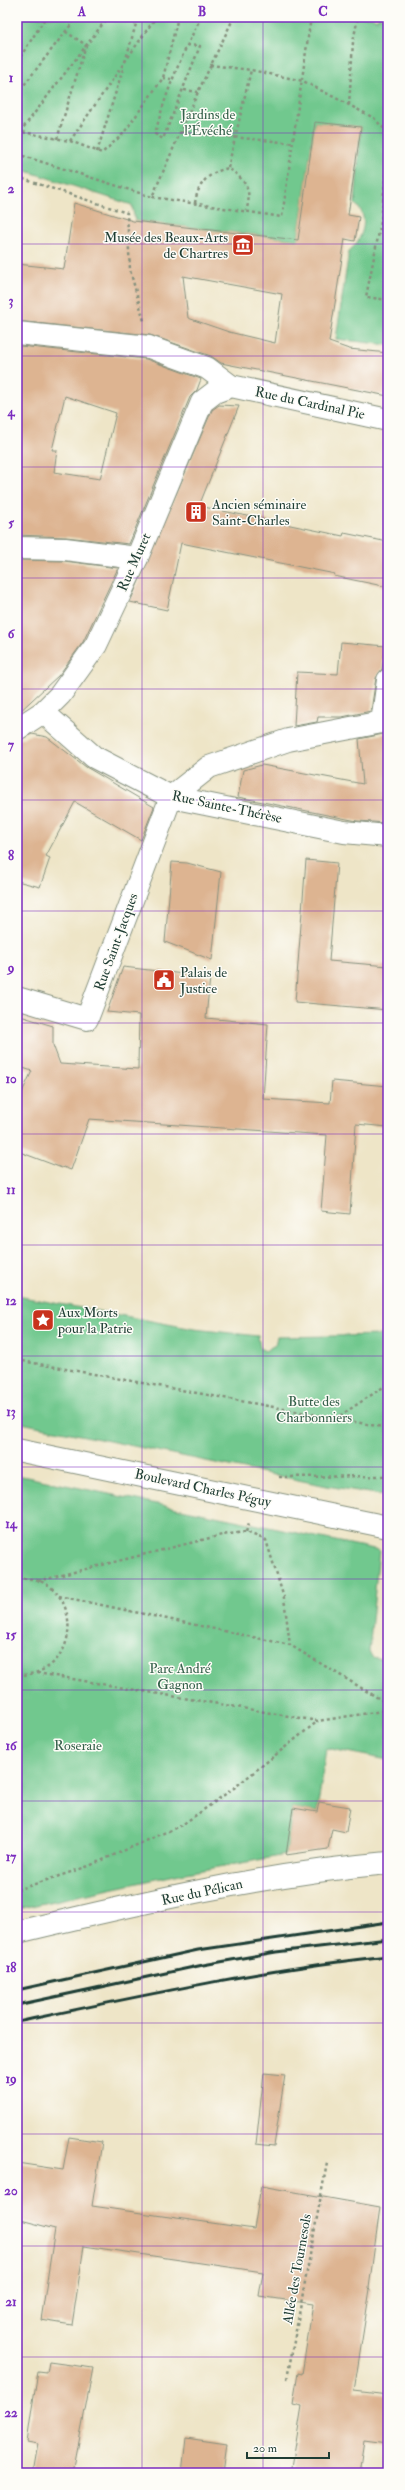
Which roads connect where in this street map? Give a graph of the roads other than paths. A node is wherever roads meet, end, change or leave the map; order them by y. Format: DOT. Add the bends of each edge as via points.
graph roads {
  1 [pos="17,333"];
  2 [pos="231,386"];
  3 [pos="388,420"];
  4 [pos="17,548"];
  5 [pos="137,558"];
  6 [pos="388,680"];
  7 [pos="43,712"];
  8 [pos="17,729"];
  9 [pos="170,797"];
  10 [pos="388,836"];
  11 [pos="17,998"];
  12 [pos="17,1450"];
  13 [pos="388,1527"];
  14 [pos="388,1863"];
  15 [pos="17,1932"];
  1 -- 2 [label="street" via="149,347 207,368"];
  2 -- 3 [label="street, Rue du Cardinal Pie"];
  2 -- 5 [label="street, Rue Muret" via="215,392 202,402"];
  4 -- 5 [label="street" via="65,549"];
  5 -- 7 [label="street, Rue Muret" via="96,645 60,695"];
  6 -- 9 [label="street" via="382,722 288,740 209,767"];
  7 -- 8 [label="street, Rue Muret"];
  7 -- 9 [label="street, Rue Sainte-Thérèse" via="94,757"];
  9 -- 10 [label="street, Rue Sainte-Thérèse" via="344,832"];
  9 -- 11 [label="street, Rue Saint-Jacques" via="87,1019"];
  12 -- 13 [label="street, Boulevard Charles Péguy"];
  14 -- 15 [label="street, Rue du Pélican" via="340,1867 218,1887"];
}
